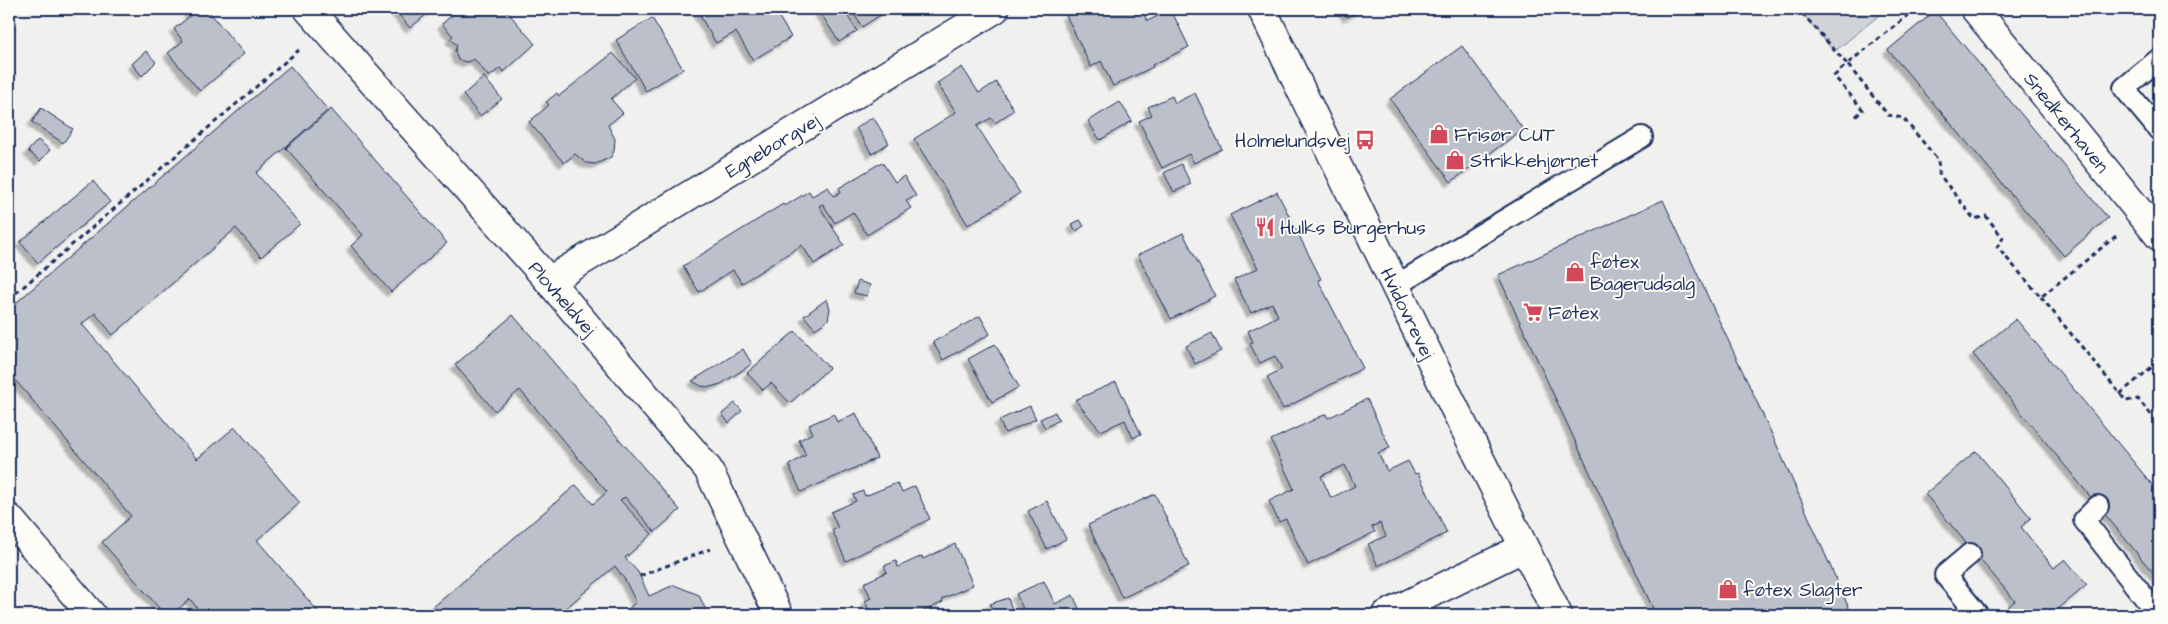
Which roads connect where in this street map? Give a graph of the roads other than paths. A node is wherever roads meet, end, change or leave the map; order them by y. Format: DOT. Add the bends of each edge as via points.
graph roads {
  1 [pos="995,9"];
  2 [pos="1262,9"];
  3 [pos="1975,9"];
  4 [pos="317,18"];
  5 [pos="2159,59"];
  6 [pos="2159,130"];
  7 [pos="1642,137"];
  8 [pos="2159,236"];
  9 [pos="549,281"];
  10 [pos="1395,286"];
  11 [pos="2098,506"];
  12 [pos="9,518"];
  13 [pos="1523,548"];
  14 [pos="1970,554"];
  15 [pos="92,615"];
  16 [pos="778,615"];
  17 [pos="1386,615"];
  18 [pos="1558,615"];
  19 [pos="1978,615"];
  20 [pos="2158,615"];
  1 -- 9 [label="street, Egneborgvej"];
  2 -- 10 [label="street, Hvidovrevej"];
  3 -- 8 [label="street, Snedkerhaven"];
  4 -- 9 [label="street, Plovheldvej"];
  5 -- 6 [label="lane" via="2124,88"];
  7 -- 10 [label="lane"];
  9 -- 16 [label="street, Plovheldvej" via="708,468"];
  10 -- 13 [label="street, Hvidovrevej"];
  11 -- 20 [label="lane" via="2084,520"];
  12 -- 15 [label="street"];
  13 -- 17 [label="street"];
  13 -- 18 [label="street, Hvidovrevej"];
  14 -- 19 [label="lane" via="1945,575"];
}
